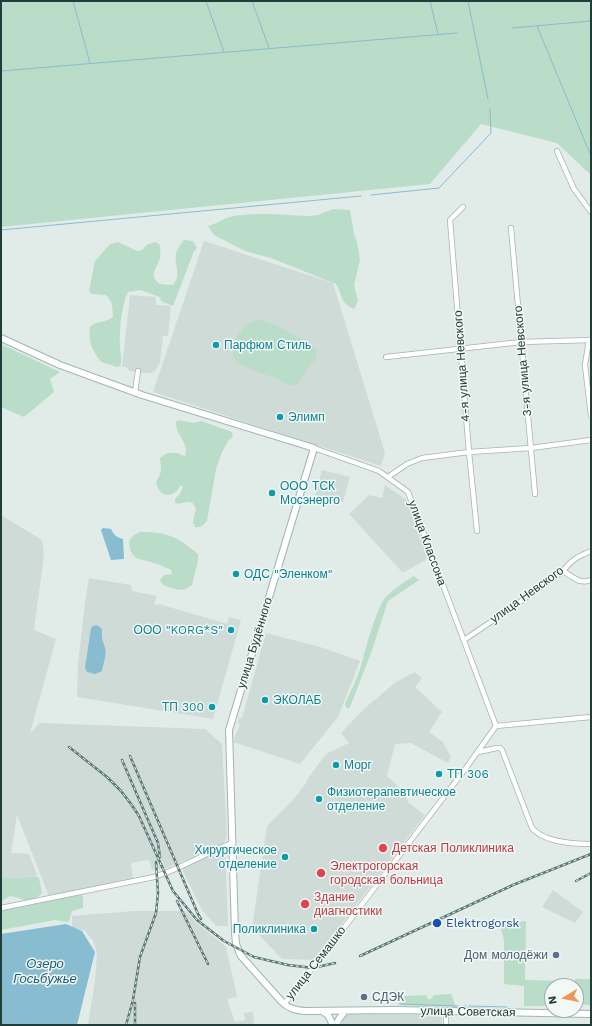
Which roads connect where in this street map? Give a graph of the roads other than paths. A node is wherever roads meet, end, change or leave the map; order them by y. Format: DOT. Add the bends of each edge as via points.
graph roads {
  1 [pos="557,151"];
  2 [pos="463,207"];
  3 [pos="591,212"];
  4 [pos="511,228"];
  5 [pos="1,338"];
  6 [pos="590,340"];
  7 [pos="521,342"];
  8 [pos="461,349"];
  9 [pos="386,357"];
  10 [pos="138,371"];
  11 [pos="135,392"];
  12 [pos="591,416"];
  13 [pos="591,440"];
  14 [pos="314,448"];
  15 [pos="531,448"];
  16 [pos="469,452"];
  17 [pos="388,477"];
  18 [pos="535,494"];
  19 [pos="477,531"];
  20 [pos="591,551"];
  21 [pos="563,571"];
  22 [pos="591,580"];
  23 [pos="464,640"];
  24 [pos="591,717"];
  25 [pos="496,726"];
  26 [pos="478,752"];
  27 [pos="232,843"];
  28 [pos="591,844"];
  29 [pos="1,908"];
  30 [pos="284,1004"];
  31 [pos="321,1011"];
  32 [pos="345,1011"];
  33 [pos="446,1011"];
  34 [pos="591,1014"];
  35 [pos="333,1025"];
  36 [pos="336,1025"];
  37 [pos="446,1025"];
  1 -- 3 [label="street" via="574,189"];
  2 -- 8 [label="street, 4-я улица Невского" via="450,220"];
  4 -- 7 [label="street, 3-я улица Невского"];
  5 -- 11 [label="street, улица Классона" via="60,365"];
  6 -- 7 [label="street"];
  6 -- 12 [label="street" via="585,365"];
  7 -- 8 [label="street"];
  7 -- 15 [label="street, 3-я улица Невского"];
  8 -- 9 [label="street"];
  8 -- 16 [label="street, 4-я улица Невского"];
  10 -- 11 [label="street"];
  11 -- 14 [label="street, улица Классона"];
  13 -- 15 [label="street"];
  14 -- 17 [label="street, улица Классона" via="379,471"];
  14 -- 27 [label="street, улица Будённого" via="229,730"];
  15 -- 16 [label="street"];
  15 -- 18 [label="street, 3-я улица Невского"];
  16 -- 17 [label="street" via="422,458 407,464"];
  16 -- 19 [label="street, 4-я улица Невского"];
  17 -- 23 [label="street, улица Классона" via="408,492"];
  20 -- 21 [label="street, улица Невского" via="576,557"];
  21 -- 22 [label="street" via="579,581"];
  21 -- 23 [label="street, улица Невского"];
  23 -- 25 [label="street, улица Классона"];
  24 -- 25 [label="street"];
  25 -- 26 [label="street"];
  26 -- 28 [label="street" via="497,748 502,750 532,828 537,834 549,839"];
  26 -- 30 [label="street, улица Семашко"];
  27 -- 29 [label="street" via="154,877"];
  27 -- 30 [label="street, улица Будённого" via="236,944 241,956"];
  30 -- 31 [label="street, улица Советская" via="294,1010"];
  31 -- 32 [label="street, улица Советская"];
  31 -- 35 [label="street" via="328,1015"];
  32 -- 33 [label="street, улица Советская"];
  32 -- 36 [label="street"];
  33 -- 34 [label="street, улица Советская"];
  33 -- 37 [label="street"];
}
